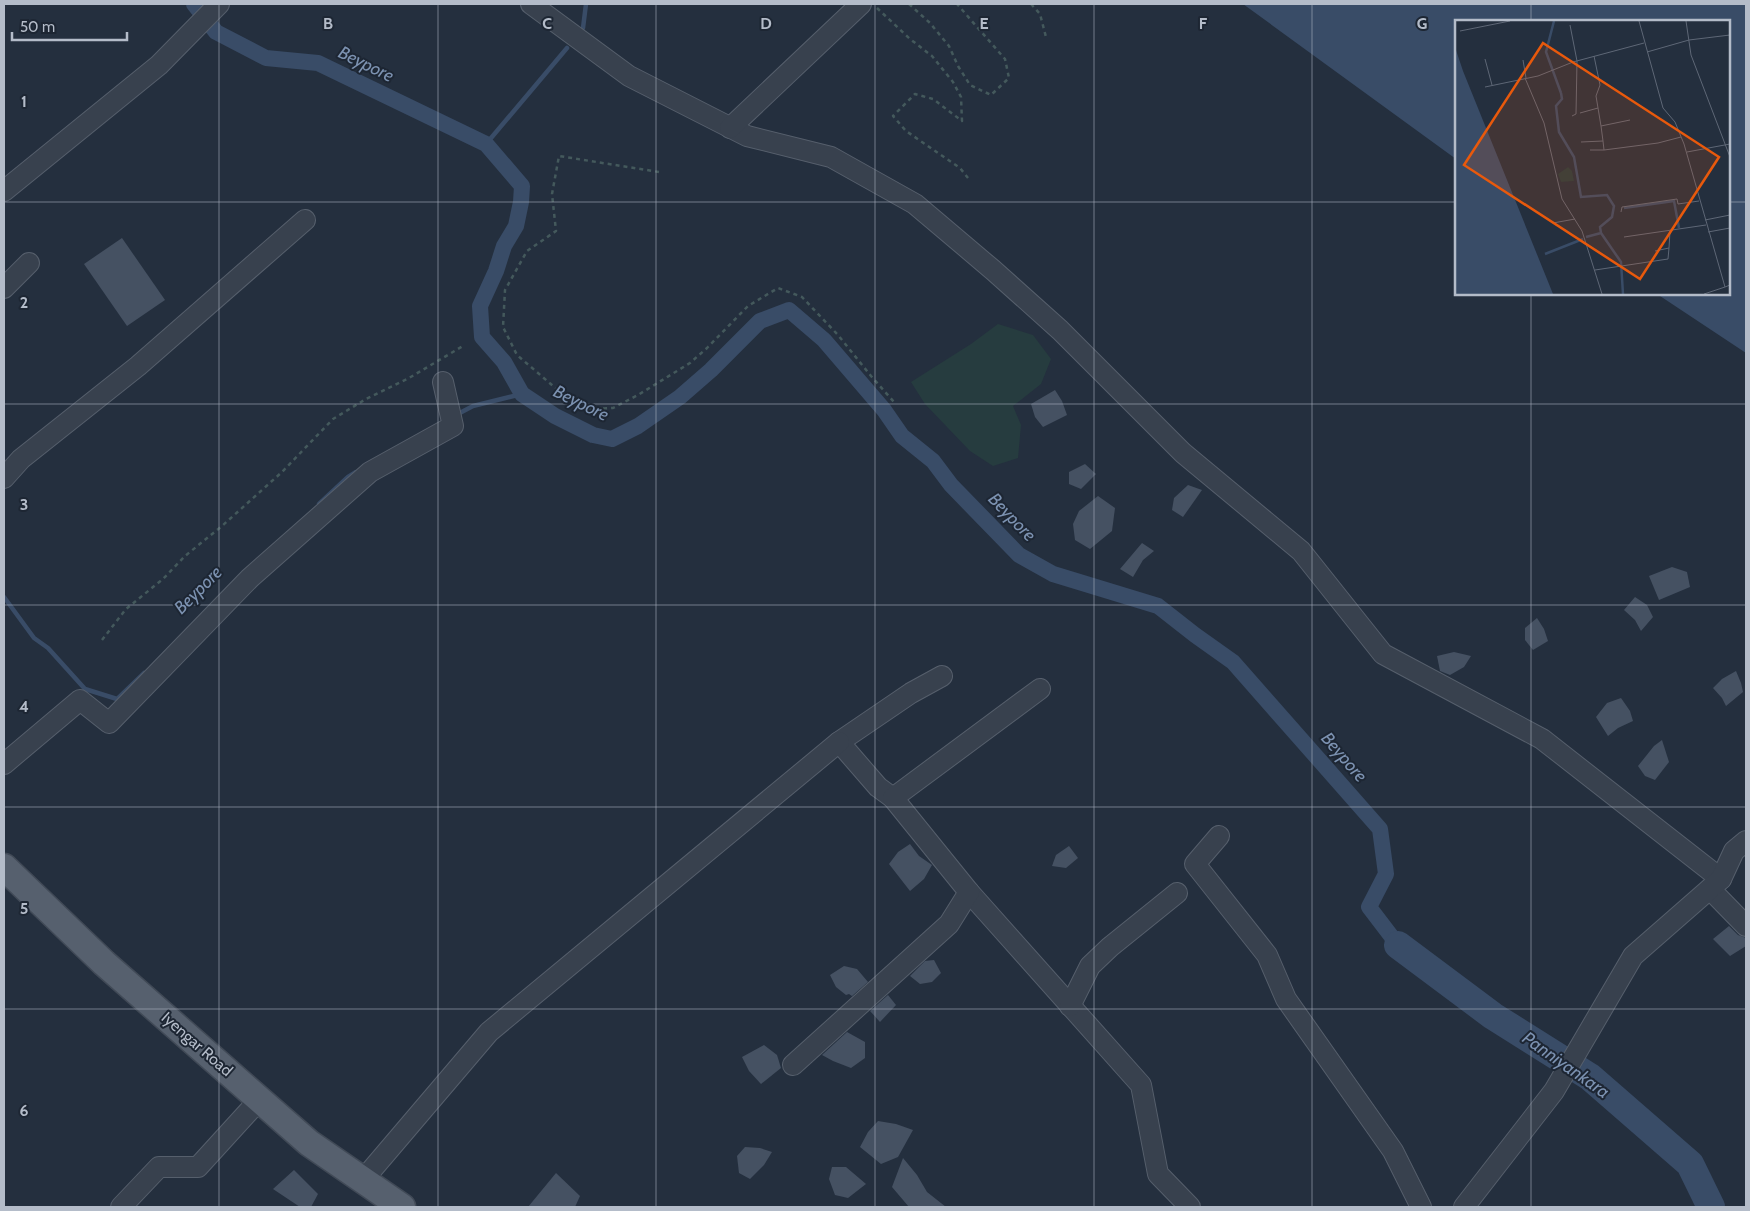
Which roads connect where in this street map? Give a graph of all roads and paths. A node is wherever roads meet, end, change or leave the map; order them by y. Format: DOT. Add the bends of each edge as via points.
graph roads {
  1 [pos="220,4"];
  2 [pos="531,4"];
  3 [pos="861,4"];
  4 [pos="872,4"];
  5 [pos="908,4"];
  6 [pos="957,4"];
  7 [pos="1031,4"];
  8 [pos="1046,37"];
  9 [pos="730,128"];
  10 [pos="659,172"];
  11 [pos="968,178"];
  12 [pos="4,191"];
  13 [pos="305,220"];
  14 [pos="29,263"];
  15 [pos="4,288"];
  16 [pos="463,346"];
  17 [pos="442,382"];
  18 [pos="894,402"];
  19 [pos="6,468"];
  20 [pos="102,640"];
  21 [pos="942,676"];
  22 [pos="1040,688"];
  23 [pos="839,742"];
  24 [pos="4,764"];
  25 [pos="893,798"];
  26 [pos="1219,836"];
  27 [pos="1746,841"];
  28 [pos="4,867"];
  29 [pos="1715,884"];
  30 [pos="969,892"];
  31 [pos="1177,893"];
  32 [pos="1746,926"];
  33 [pos="1070,1006"];
  34 [pos="793,1065"];
  35 [pos="260,1099"];
  36 [pos="363,1180"];
  37 [pos="122,1207"];
  38 [pos="402,1207"];
  39 [pos="1190,1207"];
  40 [pos="1421,1207"];
  41 [pos="1464,1207"];
  1 -- 12 [label="street" via="160,65"];
  2 -- 9 [label="street" via="629,76"];
  3 -- 9 [label="street"];
  4 -- 11 [label="path" via="932,56 961,96 962,121 933,99 915,94 893,116 906,131 960,168"];
  5 -- 6 [label="path" via="949,46 970,85 991,95 1009,78 1004,59"];
  7 -- 8 [label="path" via="1040,14"];
  9 -- 29 [label="street" via="747,136 831,157 915,204 1060,330 1183,453 1301,551 1383,654 1542,739"];
  10 -- 18 [label="path" via="560,156 552,194 556,231 527,251 505,290 503,327 517,356 581,410 613,408 690,363 748,306 778,288 802,297"];
  13 -- 19 [label="street" via="138,366"];
  14 -- 15 [label="street"];
  16 -- 20 [label="path" via="333,419 282,472 126,609"];
  17 -- 24 [label="street" via="453,426 370,472 250,578 109,723 80,700"];
  21 -- 23 [label="street"];
  22 -- 25 [label="street"];
  23 -- 25 [label="street" via="878,787"];
  23 -- 36 [label="street" via="489,1032"];
  25 -- 30 [label="street"];
  26 -- 40 [label="street" via="1196,864 1267,955 1286,999 1393,1151"];
  27 -- 29 [label="street" via="1734,851"];
  28 -- 35 [label="main road, Iyengar Road" via="104,963"];
  29 -- 32 [label="street"];
  29 -- 41 [label="street" via="1633,956 1554,1091"];
  30 -- 33 [label="street"];
  30 -- 34 [label="street" via="949,924"];
  31 -- 33 [label="street" via="1090,966"];
  33 -- 39 [label="street" via="1141,1085 1158,1174"];
  35 -- 36 [label="main road, Iyengar Road" via="309,1144"];
  35 -- 37 [label="street" via="198,1167 159,1168"];
  36 -- 38 [label="main road, Iyengar Road"];
}
